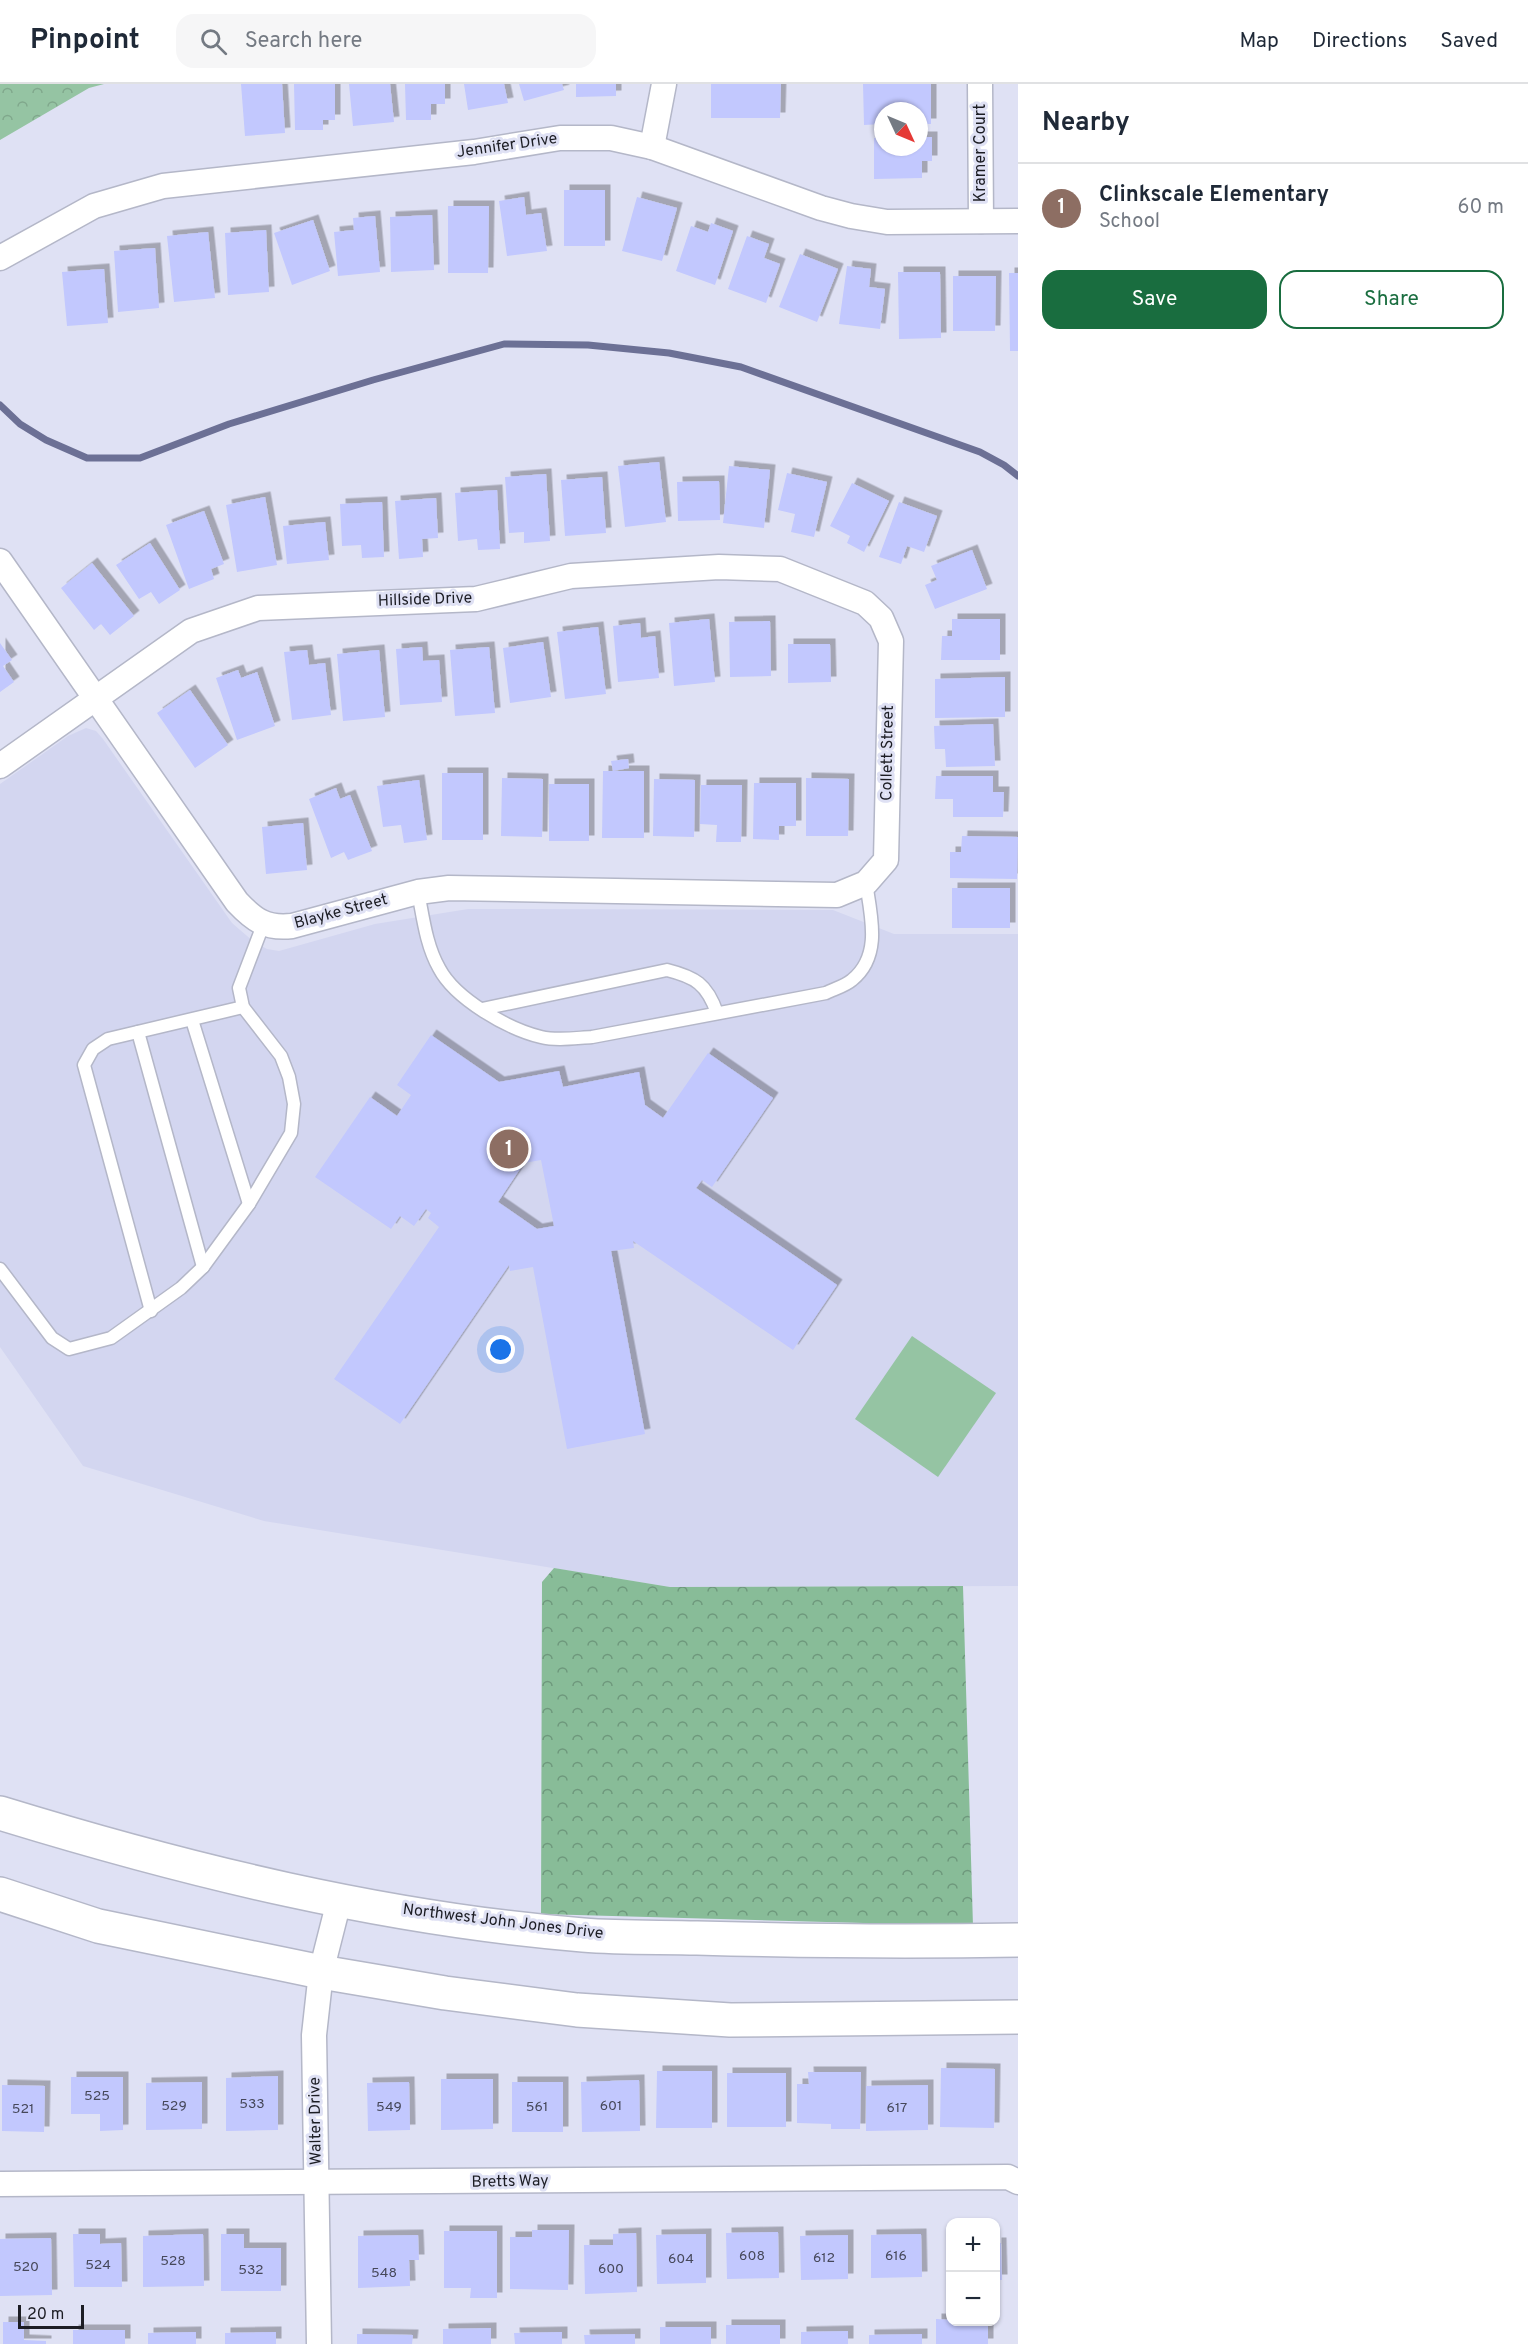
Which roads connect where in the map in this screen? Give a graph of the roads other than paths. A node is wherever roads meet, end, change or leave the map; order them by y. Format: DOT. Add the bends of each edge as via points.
graph roads {
  1 [pos="664,84"];
  2 [pos="980,84"];
  3 [pos="652,147"];
  4 [pos="981,221"];
  5 [pos="1018,221"];
  6 [pos="0,258"];
  7 [pos="0,561"];
  8 [pos="881,618"];
  9 [pos="94,699"];
  10 [pos="0,766"];
  11 [pos="866,883"];
  12 [pos="418,892"];
  13 [pos="263,925"];
  14 [pos="243,1007"];
  15 [pos="482,1010"];
  16 [pos="717,1013"];
  17 [pos="192,1020"];
  18 [pos="138,1032"];
  19 [pos="249,1204"];
  20 [pos="203,1267"];
  21 [pos="0,1269"];
  22 [pos="151,1311"];
  23 [pos="0,1813"];
  24 [pos="0,1894"];
  25 [pos="339,1901"];
  26 [pos="1018,1940"];
  27 [pos="321,1972"];
  28 [pos="1018,2017"];
  29 [pos="1018,2182"];
  30 [pos="316,2183"];
  31 [pos="0,2184"];
  32 [pos="319,2344"];
  1 -- 3 [label="street"];
  2 -- 4 [label="street, Kramer Court"];
  3 -- 4 [label="street, Jennifer Drive" via="851,216 887,222"];
  3 -- 6 [label="street, Jennifer Drive" via="611,138 560,138 474,152 163,186 94,206"];
  4 -- 5 [label="street, Jennifer Drive"];
  7 -- 9 [label="street"];
  8 -- 9 [label="street, Hillside Drive" via="865,603 780,569 719,567 571,576 476,599 258,608 191,631"];
  8 -- 11 [label="street, Collett Street" via="891,642 886,860"];
  9 -- 10 [label="street, Hillside Drive"];
  9 -- 13 [label="street" via="237,902"];
  11 -- 12 [label="street, Blayke Street" via="837,895 449,888"];
  11 -- 16 [label="lane" via="874,936 867,960 852,980 826,993"];
  12 -- 13 [label="street, Blayke Street" via="292,926"];
  12 -- 15 [label="lane" via="426,934 439,969"];
  13 -- 14 [label="lane" via="239,988"];
  14 -- 17 [label="lane"];
  14 -- 19 [label="lane" via="281,1056 294,1104 291,1133"];
  15 -- 16 [label="lane" via="523,1031 567,1039"];
  15 -- 16 [label="lane" via="667,970 692,977 712,998"];
  17 -- 18 [label="lane"];
  17 -- 19 [label="lane"];
  18 -- 20 [label="lane"];
  18 -- 22 [label="lane" via="108,1038 93,1049 84,1065"];
  19 -- 20 [label="lane"];
  20 -- 22 [label="lane"];
  21 -- 22 [label="lane" via="52,1338 69,1349 111,1338"];
  23 -- 25 [label="main road, Northwest John Jones Drive" via="117,1849"];
  24 -- 27 [label="main road" via="98,1926"];
  25 -- 26 [label="main road, Northwest John Jones Drive" via="583,1935 908,1942"];
  25 -- 27 [label="street, Walter Drive"];
  27 -- 28 [label="main road" via="577,2010 730,2020"];
  27 -- 30 [label="street, Walter Drive" via="314,2035"];
  29 -- 30 [label="street, Bretts Way" via="996,2177"];
  30 -- 31 [label="street, Bretts Way"];
  30 -- 32 [label="street, Walter Drive"];
}
